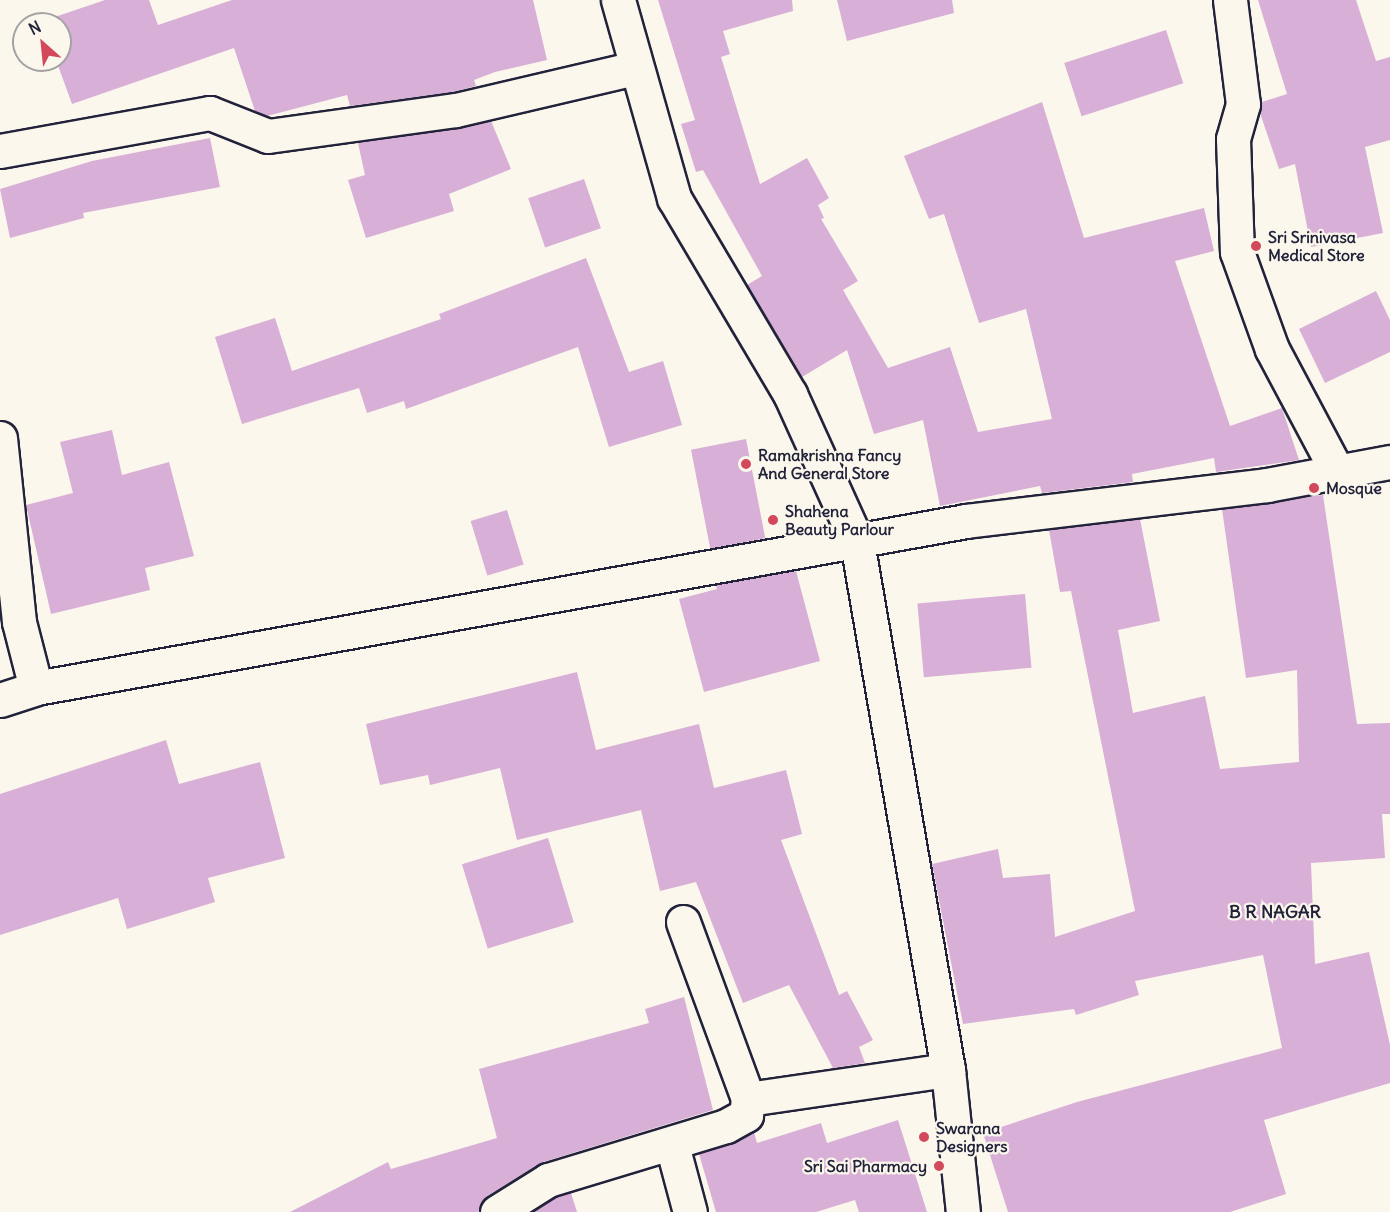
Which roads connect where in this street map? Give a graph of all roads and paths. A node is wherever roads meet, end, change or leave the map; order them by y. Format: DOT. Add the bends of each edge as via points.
graph roads {
  1 [pos="618,0"];
  2 [pos="1230,0"];
  3 [pos="635,68"];
  4 [pos="0,151"];
  5 [pos="0,438"];
  6 [pos="1390,462"];
  7 [pos="1338,472"];
  8 [pos="857,542"];
  9 [pos="36,688"];
  10 [pos="0,700"];
  11 [pos="683,922"];
  12 [pos="948,1070"];
  13 [pos="748,1099"];
  14 [pos="672,1145"];
  15 [pos="497,1212"];
  16 [pos="690,1212"];
  17 [pos="963,1212"];
  1 -- 3 [label="street"];
  2 -- 7 [label="street" via="1243,104 1233,139 1237,252 1272,349"];
  3 -- 4 [label="street" via="456,110 268,136 210,113"];
  3 -- 8 [label="street" via="674,198 790,394"];
  5 -- 9 [label="street" via="19,622"];
  6 -- 7 [label="street"];
  7 -- 8 [label="street" via="966,521"];
  8 -- 9 [label="street"];
  8 -- 12 [label="street"];
  9 -- 10 [label="street"];
  11 -- 13 [label="street"];
  12 -- 13 [label="street"];
  12 -- 17 [label="street"];
  13 -- 14 [label="street" via="746,1114 726,1126"];
  14 -- 15 [label="street" via="548,1180"];
  14 -- 16 [label="street"];
}
